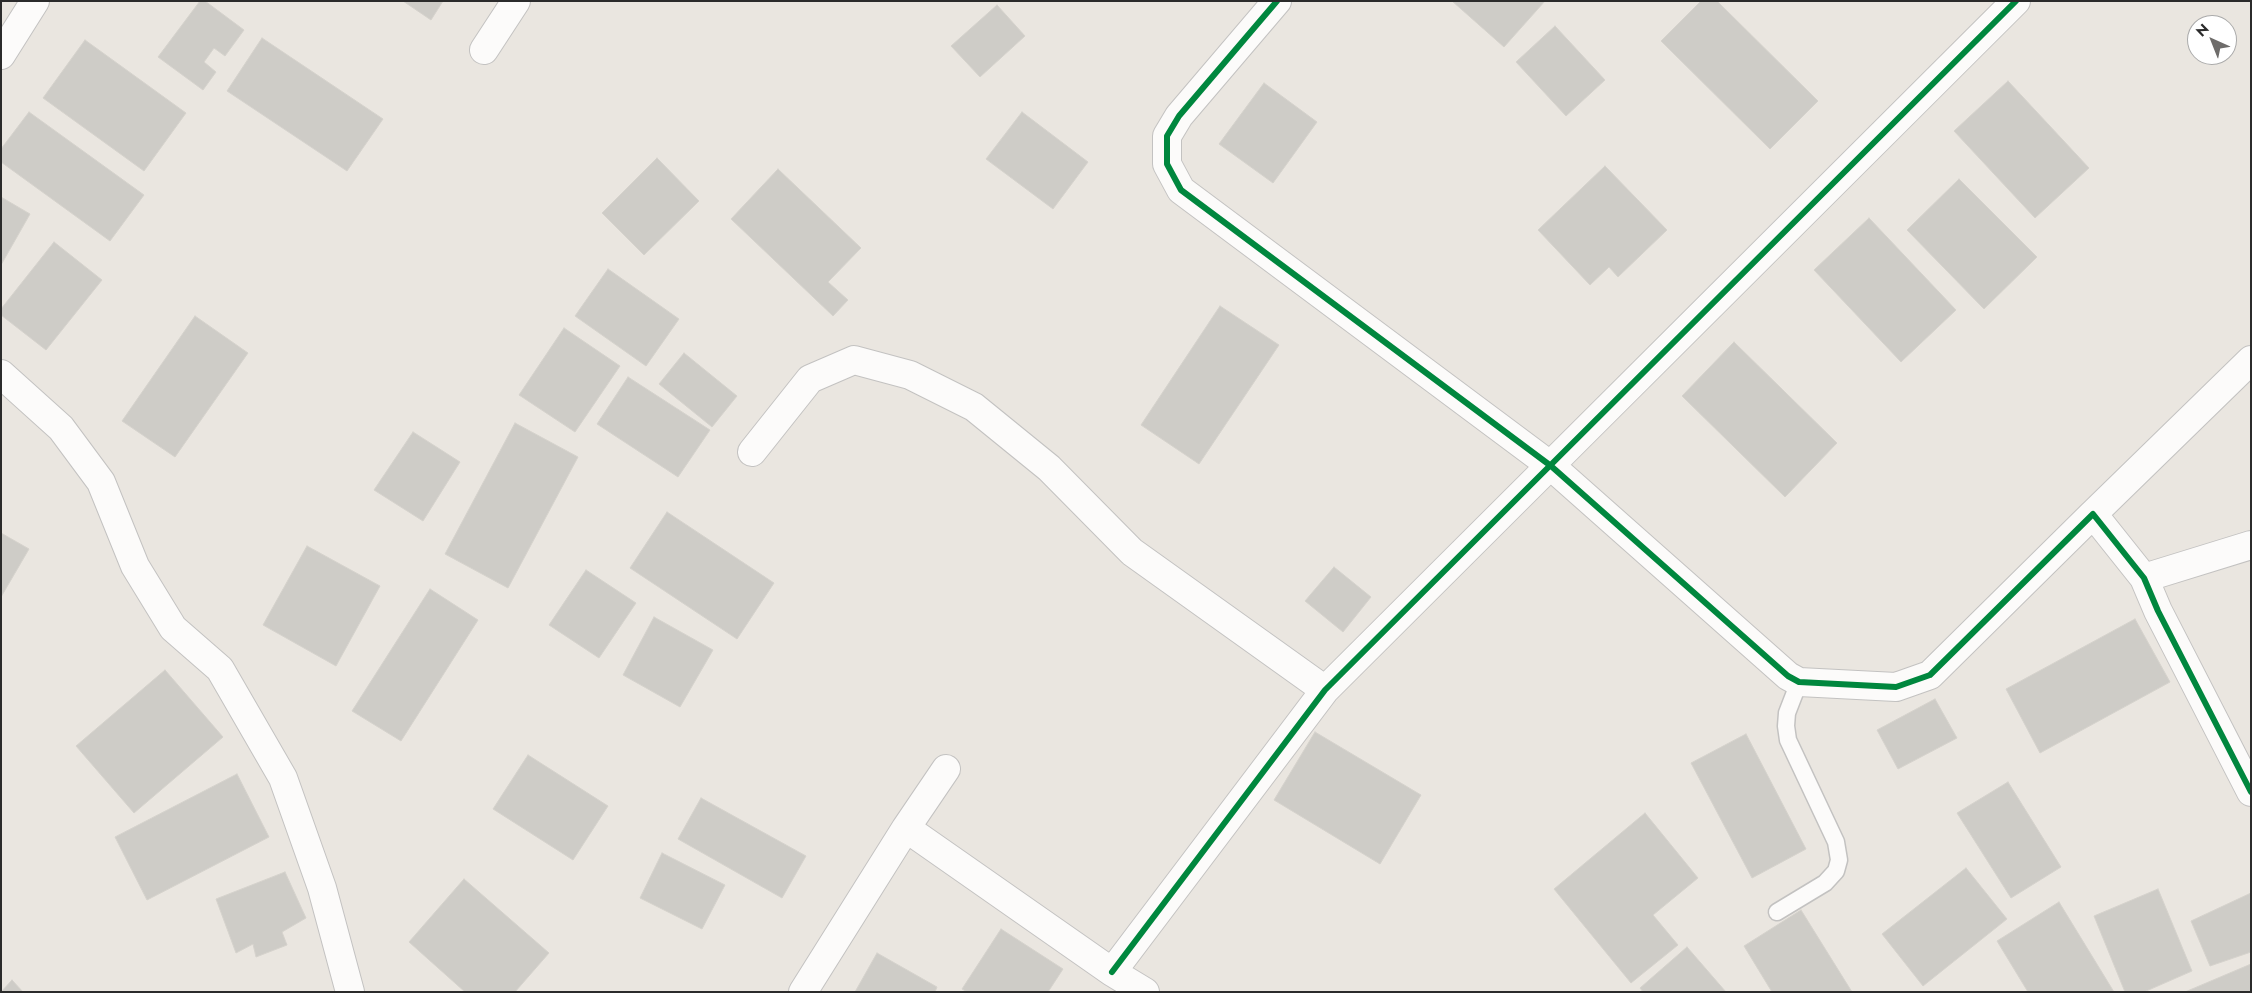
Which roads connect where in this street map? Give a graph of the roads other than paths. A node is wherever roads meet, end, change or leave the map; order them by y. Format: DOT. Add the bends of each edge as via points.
graph roads {
  1 [pos="35,1"];
  2 [pos="516,1"];
  3 [pos="1277,1"];
  4 [pos="2016,1"];
  5 [pos="484,50"];
  6 [pos="1,55"];
  7 [pos="2251,360"];
  8 [pos="1,374"];
  9 [pos="752,452"];
  10 [pos="1551,466"];
  11 [pos="2093,514"];
  12 [pos="2251,546"];
  13 [pos="2144,578"];
  14 [pos="1799,682"];
  15 [pos="1325,690"];
  16 [pos="946,769"];
  17 [pos="2251,792"];
  18 [pos="906,828"];
  19 [pos="1777,912"];
  20 [pos="1112,972"];
  21 [pos="346,990"];
  22 [pos="803,992"];
  23 [pos="1145,992"];
  1 -- 6 [label="street"];
  2 -- 5 [label="street"];
  3 -- 10 [label="street" via="1179,116 1167,136 1167,164 1180,190"];
  4 -- 10 [label="street"];
  7 -- 11 [label="street"];
  8 -- 21 [label="street" via="61,428 101,482 139,574 173,628 220,669 283,778 322,888"];
  9 -- 15 [label="street" via="810,379 854,360 910,375 974,407 1049,468 1132,552"];
  10 -- 14 [label="street" via="1788,676"];
  10 -- 15 [label="street"];
  11 -- 13 [label="street"];
  11 -- 14 [label="street" via="1930,675 1896,687"];
  12 -- 13 [label="street"];
  13 -- 17 [label="street"];
  14 -- 19 [label="lane" via="1787,712 1788,740 1836,842 1838,860 1836,871 1825,883"];
  15 -- 20 [label="street"];
  16 -- 18 [label="street"];
  18 -- 20 [label="street"];
  18 -- 22 [label="street"];
  20 -- 23 [label="street"];
}
